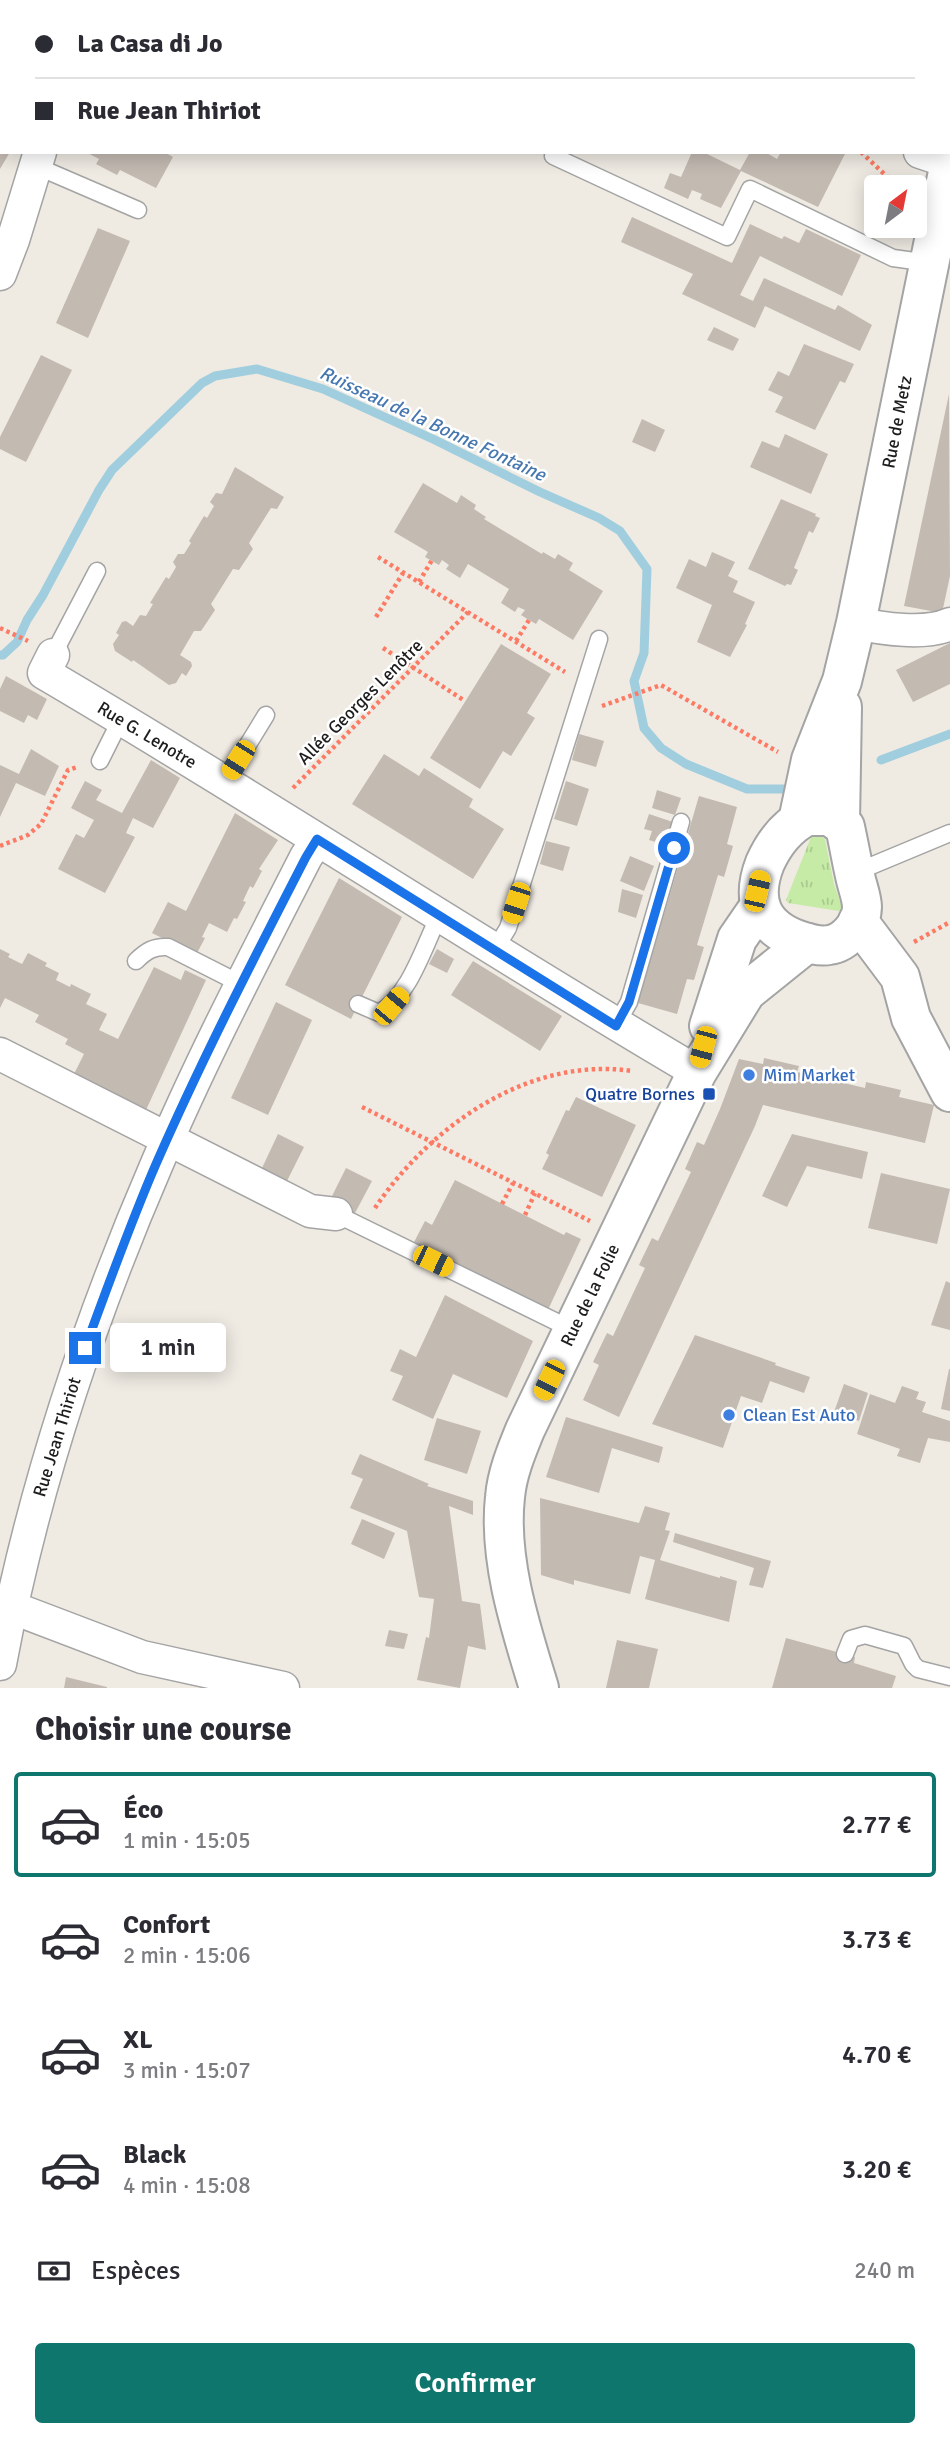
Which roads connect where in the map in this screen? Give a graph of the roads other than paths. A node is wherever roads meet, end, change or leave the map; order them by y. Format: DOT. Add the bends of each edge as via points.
graph roads {
  1 [pos="553,156"];
  2 [pos="38,159"];
  3 [pos="944,162"];
  4 [pos="11,204"];
  5 [pos="138,210"];
  6 [pos="929,263"];
  7 [pos="0,274"];
  8 [pos="97,571"];
  9 [pos="856,624"];
  10 [pos="950,624"];
  11 [pos="599,639"];
  12 [pos="53,655"];
  13 [pos="842,681"];
  14 [pos="266,715"];
  15 [pos="121,719"];
  16 [pos="100,761"];
  17 [pos="225,782"];
  18 [pos="797,821"];
  19 [pos="681,822"];
  20 [pos="840,822"];
  21 [pos="950,833"];
  22 [pos="317,839"];
  23 [pos="854,873"];
  24 [pos="760,907"];
  25 [pos="439,916"];
  26 [pos="858,921"];
  27 [pos="818,944"];
  28 [pos="494,951"];
  29 [pos="136,961"];
  30 [pos="241,985"];
  31 [pos="358,1004"];
  32 [pos="911,1018"];
  33 [pos="616,1026"];
  34 [pos="0,1054"];
  35 [pos="697,1072"];
  36 [pos="948,1084"];
  37 [pos="168,1139"];
  38 [pos="349,1220"];
  39 [pos="573,1330"];
  40 [pos="5,1605"];
  41 [pos="845,1654"];
  42 [pos="0,1664"];
  43 [pos="950,1677"];
  44 [pos="284,1688"];
  45 [pos="539,1688"];
  1 -- 6 [label="lane" via="727,237 750,188 893,258"];
  2 -- 4 [label="street"];
  2 -- 5 [label="lane"];
  3 -- 6 [label="street, Rue de Metz"];
  4 -- 7 [label="street"];
  6 -- 9 [label="street, Rue de Metz"];
  8 -- 12 [label="lane"];
  9 -- 10 [label="street" via="937,629"];
  9 -- 13 [label="street, Rue de Metz"];
  11 -- 28 [label="lane" via="508,928"];
  12 -- 15 [label="street, Rue G. Lenotre" via="44,673"];
  13 -- 18 [label="street, Rue de Metz" via="811,760"];
  13 -- 20 [label="street, Rue de Metz"];
  14 -- 17 [label="lane"];
  15 -- 16 [label="lane"];
  15 -- 17 [label="street, Rue G. Lenotre"];
  17 -- 22 [label="street, Rue G. Lenotre"];
  18 -- 20 [label="street" via="830,816"];
  18 -- 24 [label="street" via="784,832 766,861 757,891"];
  19 -- 33 [label="lane" via="629,1002"];
  20 -- 23 [label="street"];
  21 -- 23 [label="lane"];
  22 -- 25 [label="street, Rue G. Lenotre"];
  22 -- 30 [label="street, Rue Jean Thiriot"];
  23 -- 26 [label="street" via="862,907"];
  24 -- 27 [label="street" via="785,935"];
  24 -- 35 [label="street, Rue de la Folie" via="737,939"];
  25 -- 28 [label="street, Rue G. Lenotre"];
  25 -- 31 [label="lane" via="401,995 391,1006 379,1013"];
  26 -- 27 [label="street" via="841,941"];
  26 -- 32 [label="street" via="900,976"];
  27 -- 32 [label="street" via="867,973"];
  27 -- 35 [label="street, Rue de la Folie" via="747,992"];
  28 -- 33 [label="street, Rue G. Lenotre"];
  29 -- 30 [label="lane" via="146,951 168,947"];
  30 -- 37 [label="street, Rue Jean Thiriot"];
  32 -- 36 [label="street"];
  33 -- 35 [label="street, Rue G. Lenotre"];
  34 -- 37 [label="street"];
  35 -- 39 [label="street, Rue de la Folie"];
  37 -- 38 [label="street" via="310,1211"];
  37 -- 40 [label="street, Rue Jean Thiriot" via="118,1256 68,1393"];
  38 -- 39 [label="lane"];
  39 -- 45 [label="street, Rue de la Folie" via="525,1430 505,1498 512,1587"];
  40 -- 42 [label="street, Rue Jean Thiriot"];
  40 -- 44 [label="street" via="142,1657"];
  41 -- 43 [label="lane" via="851,1639 865,1635 904,1646 918,1669"];
}
